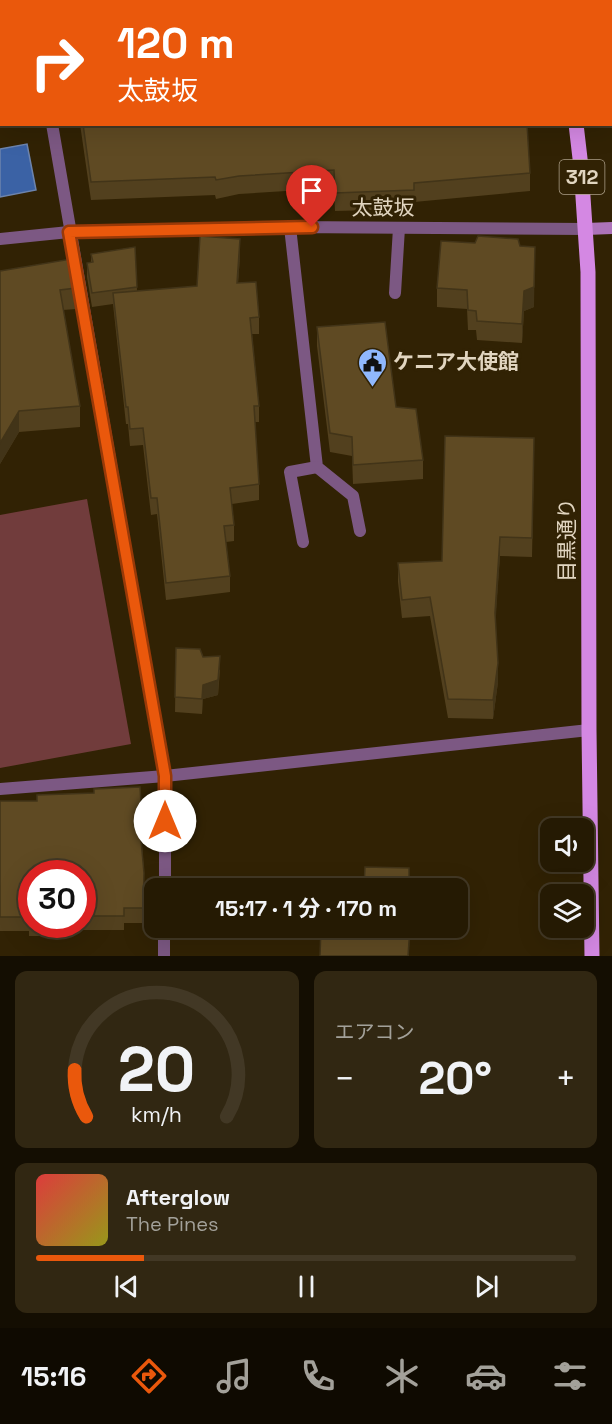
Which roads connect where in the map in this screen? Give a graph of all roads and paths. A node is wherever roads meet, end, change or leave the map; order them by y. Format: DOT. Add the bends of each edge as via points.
graph roads {
  1 [pos="52,126"];
  2 [pos="576,126"];
  3 [pos="290,227"];
  4 [pos="399,228"];
  5 [pos="612,228"];
  6 [pos="586,229"];
  7 [pos="69,232"];
  8 [pos="0,239"];
  9 [pos="395,293"];
  10 [pos="317,467"];
  11 [pos="360,531"];
  12 [pos="303,542"];
  13 [pos="589,730"];
  14 [pos="165,776"];
  15 [pos="0,789"];
  16 [pos="165,878"];
  17 [pos="164,938"];
  18 [pos="164,956"];
  19 [pos="591,956"];
  1 -- 7 [label="street"];
  2 -- 6 [label="main road, 目黒通り / 312"];
  3 -- 4 [label="street, 太鼓坂"];
  3 -- 7 [label="street, 太鼓坂"];
  3 -- 10 [label="street"];
  4 -- 6 [label="street, 太鼓坂"];
  4 -- 9 [label="street"];
  5 -- 6 [label="street"];
  6 -- 13 [label="main road, 目黒通り / 312"];
  7 -- 8 [label="street, 太鼓坂"];
  7 -- 14 [label="street"];
  10 -- 11 [label="street" via="353,496"];
  10 -- 12 [label="street" via="290,472"];
  13 -- 14 [label="street"];
  13 -- 19 [label="main road, 目黒通り / 312"];
  14 -- 15 [label="street"];
  14 -- 16 [label="street"];
  17 -- 18 [label="street"];
}
